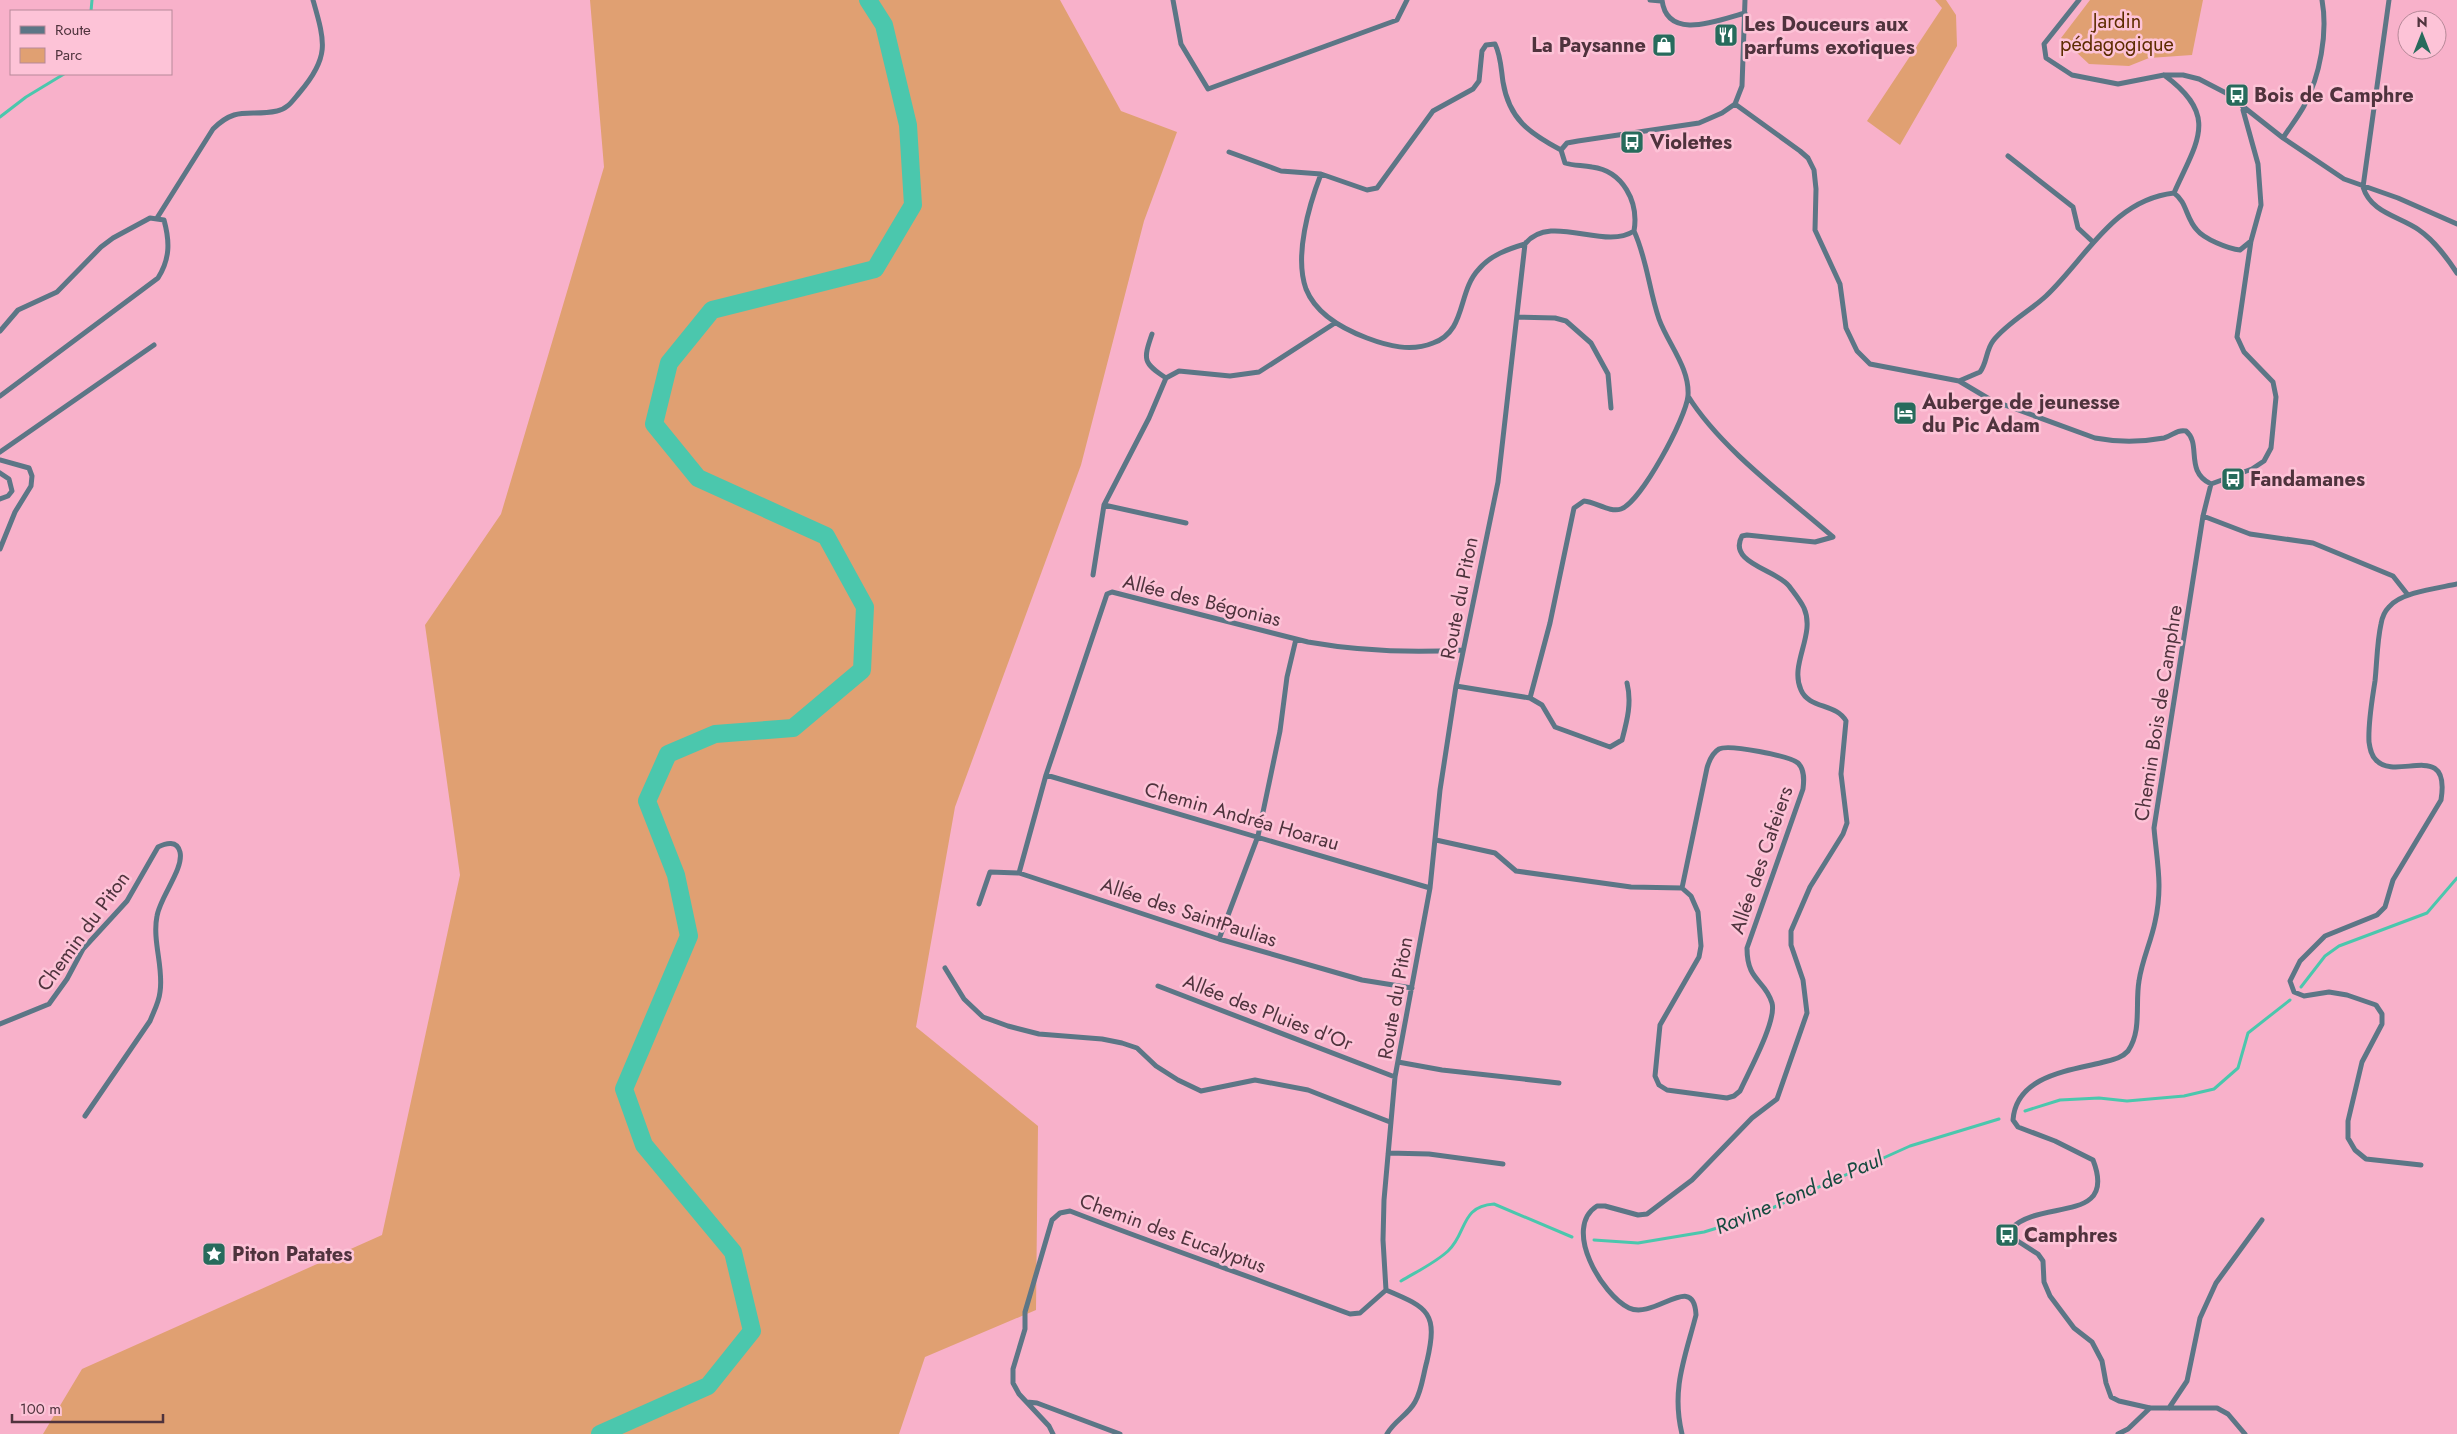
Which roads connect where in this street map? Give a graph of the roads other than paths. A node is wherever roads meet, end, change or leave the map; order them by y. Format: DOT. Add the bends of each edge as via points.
graph roads {
  1 [pos="314,0"];
  2 [pos="1172,0"];
  3 [pos="1407,0"];
  4 [pos="1650,0"];
  5 [pos="1746,0"];
  6 [pos="2080,0"];
  7 [pos="2322,0"];
  8 [pos="2389,0"];
  9 [pos="1662,1"];
  10 [pos="1744,13"];
  11 [pos="2164,75"];
  12 [pos="1735,104"];
  13 [pos="2243,109"];
  14 [pos="2283,138"];
  15 [pos="1561,150"];
  16 [pos="1229,152"];
  17 [pos="2008,156"];
  18 [pos="1321,174"];
  19 [pos="2363,187"];
  20 [pos="2174,193"];
  21 [pos="157,218"];
  22 [pos="2457,224"];
  23 [pos="1634,231"];
  24 [pos="2251,241"];
  25 [pos="2093,242"];
  26 [pos="1525,244"];
  27 [pos="2457,273"];
  28 [pos="1517,317"];
  29 [pos="1335,323"];
  30 [pos="0,331"];
  31 [pos="1152,334"];
  32 [pos="154,345"];
  33 [pos="1166,378"];
  34 [pos="1959,381"];
  35 [pos="0,396"];
  36 [pos="1688,396"];
  37 [pos="1611,408"];
  38 [pos="0,452"];
  39 [pos="0,460"];
  40 [pos="0,473"];
  41 [pos="2211,484"];
  42 [pos="0,499"];
  43 [pos="1104,504"];
  44 [pos="2203,516"];
  45 [pos="1186,523"];
  46 [pos="0,549"];
  47 [pos="1093,575"];
  48 [pos="2457,584"];
  49 [pos="2408,595"];
  50 [pos="1296,639"];
  51 [pos="1463,650"];
  52 [pos="1627,683"];
  53 [pos="1456,686"];
  54 [pos="1530,698"];
  55 [pos="1046,775"];
  56 [pos="1258,836"];
  57 [pos="1436,840"];
  58 [pos="1019,873"];
  59 [pos="1430,888"];
  60 [pos="1682,888"];
  61 [pos="979,904"];
  62 [pos="1219,939"];
  63 [pos="945,968"];
  64 [pos="1158,986"];
  65 [pos="1412,988"];
  66 [pos="0,1024"];
  67 [pos="1398,1062"];
  68 [pos="1395,1077"];
  69 [pos="1559,1083"];
  70 [pos="85,1116"];
  71 [pos="1390,1122"];
  72 [pos="1388,1153"];
  73 [pos="1503,1164"];
  74 [pos="2421,1165"];
  75 [pos="2262,1220"];
  76 [pos="1386,1290"];
  77 [pos="1027,1402"];
  78 [pos="2150,1408"];
  79 [pos="2169,1408"];
  80 [pos="1053,1434"];
  81 [pos="1120,1434"];
  82 [pos="1387,1434"];
  83 [pos="1682,1434"];
  84 [pos="2118,1434"];
  85 [pos="2245,1434"];
  1 -- 21 [label="street" via="323,48 316,73 287,108 224,117 213,129"];
  2 -- 3 [label="street" via="1181,44 1208,89 1397,20"];
  4 -- 9 [label="street"];
  5 -- 10 [label="street"];
  6 -- 11 [label="street" via="2044,44 2046,58 2072,75 2118,84"];
  7 -- 14 [label="street" via="2323,33 2314,80 2305,104"];
  8 -- 19 [label="street"];
  9 -- 10 [label="street" via="1668,17 1684,25 1698,26"];
  10 -- 12 [label="street" via="1742,86"];
  11 -- 13 [label="street" via="2199,79 2226,93"];
  11 -- 20 [label="street" via="2186,94 2200,121 2198,138"];
  12 -- 15 [label="street" via="1699,123 1567,143"];
  12 -- 34 [label="street" via="1800,151 1814,170 1815,230 1840,284 1846,328 1857,351 1870,364"];
  13 -- 14 [label="street"];
  13 -- 24 [label="street" via="2258,164 2261,192 2261,205"];
  14 -- 19 [label="street" via="2344,179"];
  15 -- 18 [label="street" via="1517,121 1506,101 1499,52 1494,44 1486,45 1482,51 1479,81 1473,89 1433,111 1377,188 1367,190"];
  15 -- 23 [label="street" via="1565,163 1608,172 1622,182 1636,210"];
  16 -- 18 [label="street" via="1281,171"];
  17 -- 25 [label="street" via="2072,207 2078,228"];
  18 -- 29 [label="street" via="1303,233 1303,267 1306,289"];
  19 -- 22 [label="street" via="2398,198"];
  19 -- 27 [label="street" via="2374,206 2419,230"];
  20 -- 24 [label="street" via="2181,197 2197,231 2233,249 2240,250"];
  20 -- 25 [label="street" via="2141,201 2121,213"];
  21 -- 30 [label="street" via="150,218 107,242 57,292 18,310"];
  21 -- 35 [label="street" via="164,220 169,239 165,264 158,278"];
  23 -- 26 [label="street" via="1612,236 1552,231 1536,234"];
  23 -- 36 [label="street" via="1659,319 1683,368"];
  24 -- 41 [label="street" via="2236,326 2237,337 2244,352 2269,375 2276,389 2271,448 2259,466"];
  25 -- 34 [label="street" via="2058,284 1994,339 1980,372"];
  26 -- 28 [label="street, Route du Piton"];
  26 -- 29 [label="street" via="1506,250 1478,269 1455,326 1449,335 1433,343 1391,347"];
  28 -- 37 [label="street" via="1566,321 1591,343 1608,374"];
  28 -- 51 [label="street, Route du Piton" via="1498,482"];
  29 -- 33 [label="street" via="1259,372 1230,376 1179,371"];
  31 -- 33 [label="street" via="1146,360 1150,367"];
  32 -- 38 [label="street"];
  33 -- 43 [label="street"];
  34 -- 41 [label="street" via="1990,400 2095,438 2158,438 2186,431 2193,442 2195,468"];
  36 -- 54 [label="street" via="1683,416 1650,478 1626,506 1615,510 1584,501 1574,508 1550,623"];
  36 -- 83 [label="street" via="1723,441 1833,537 1815,542 1747,535 1740,540 1744,558 1786,582 1805,609 1807,638 1798,682 1801,692 1813,703 1841,714 1846,721 1841,774 1846,812 1845,829 1810,888 1791,930 1791,945 1803,980 1807,1013 1785,1084 1774,1103 1752,1118 1692,1180 1656,1207 1642,1216 1597,1206 1587,1216 1583,1228 1588,1258 1598,1277 1623,1304 1645,1311 1681,1296 1690,1298 1696,1306 1676,1399"];
  39 -- 46 [label="street" via="29,468 32,476 31,486 15,512"];
  40 -- 42 [label="street" via="9,479 12,490"];
  41 -- 44 [label="street, Chemin Bois de Camphre"];
  43 -- 45 [label="street"];
  43 -- 47 [label="street"];
  44 -- 49 [label="street" via="2250,534 2313,543 2393,576"];
  44 -- 78 [label="street, Chemin Bois de Camphre" via="2154,828 2160,873 2159,894 2155,923 2139,982 2136,1031 2127,1051 2118,1058 2054,1074 2033,1085 2017,1099 2013,1120 2018,1127 2093,1160 2099,1176 2094,1197 2083,1204 2020,1220 2012,1228 2013,1234 2016,1240 2038,1254 2043,1261 2044,1282 2050,1296 2074,1328 2092,1342 2102,1361 2111,1396"];
  48 -- 49 [label="street"];
  49 -- 74 [label="street" via="2389,607 2381,624 2369,743 2371,754 2378,762 2434,768 2444,785 2441,800 2392,880 2385,907 2377,915 2325,936 2300,960 2290,981 2294,992 2304,996 2329,992 2376,1005 2382,1014 2382,1024 2362,1062 2348,1121 2348,1138 2366,1159"];
  50 -- 51 [label="street, Allée des Bégonias" via="1339,648 1417,653"];
  50 -- 55 [label="street, Allée des Bégonias" via="1112,592 1107,594"];
  50 -- 56 [label="street"];
  51 -- 53 [label="street, Route du Piton"];
  52 -- 54 [label="street" via="1630,698 1622,740 1610,747 1555,727 1542,705"];
  53 -- 54 [label="street"];
  53 -- 57 [label="street, Route du Piton"];
  55 -- 56 [label="street, Chemin Andréa Hoarau"];
  55 -- 58 [label="street, Allée des Bégonias"];
  56 -- 59 [label="street, Chemin Andréa Hoarau"];
  56 -- 62 [label="street"];
  57 -- 59 [label="street, Route du Piton"];
  57 -- 60 [label="street" via="1496,853 1516,871 1631,887"];
  58 -- 61 [label="street, Allée des SaintPaulias" via="990,872"];
  58 -- 62 [label="street, Allée des SaintPaulias"];
  59 -- 65 [label="street, Route du Piton"];
  60 -- 60 [label="street, Allée des Cafeiers" via="1691,896 1698,912 1700,952 1660,1025 1654,1076 1667,1090 1727,1098 1740,1091 1771,1021 1772,1003 1749,968 1747,948 1803,789 1799,764 1786,758 1730,748 1713,754 1707,768"];
  62 -- 65 [label="street, Allée des SaintPaulias" via="1362,980"];
  63 -- 71 [label="street" via="964,999 983,1017 991,1020 1039,1034 1102,1039 1137,1048 1156,1066 1201,1091 1255,1080 1308,1090"];
  64 -- 68 [label="street, Allée des Pluies d'Or"];
  65 -- 67 [label="street, Route du Piton"];
  66 -- 70 [label="street, Chemin du Piton" via="49,1004 83,949 127,901 158,847 166,843 178,847 180,862 157,914 155,932 161,990 157,1004 150,1021"];
  67 -- 68 [label="street, Route du Piton"];
  67 -- 69 [label="street"];
  68 -- 71 [label="street, Route du Piton"];
  71 -- 72 [label="street, Route du Piton"];
  72 -- 73 [label="street" via="1429,1154"];
  72 -- 76 [label="street, Route du Piton" via="1383,1240"];
  75 -- 79 [label="street" via="2216,1283 2200,1318 2187,1380"];
  76 -- 77 [label="street, Chemin des Eucalyptus" via="1360,1313 1350,1314 1189,1257 1070,1210 1060,1213 1052,1220 1025,1312 1025,1329 1014,1369 1013,1383"];
  76 -- 82 [label="street" via="1417,1304 1428,1315 1432,1326 1421,1388 1415,1402"];
  77 -- 80 [label="street, Chemin des Eucalyptus"];
  77 -- 81 [label="street"];
  78 -- 79 [label="street, Chemin Bois de Camphre"];
  78 -- 84 [label="street"];
  79 -- 85 [label="street, Chemin Bois de Camphre" via="2217,1408 2228,1414"];
}
